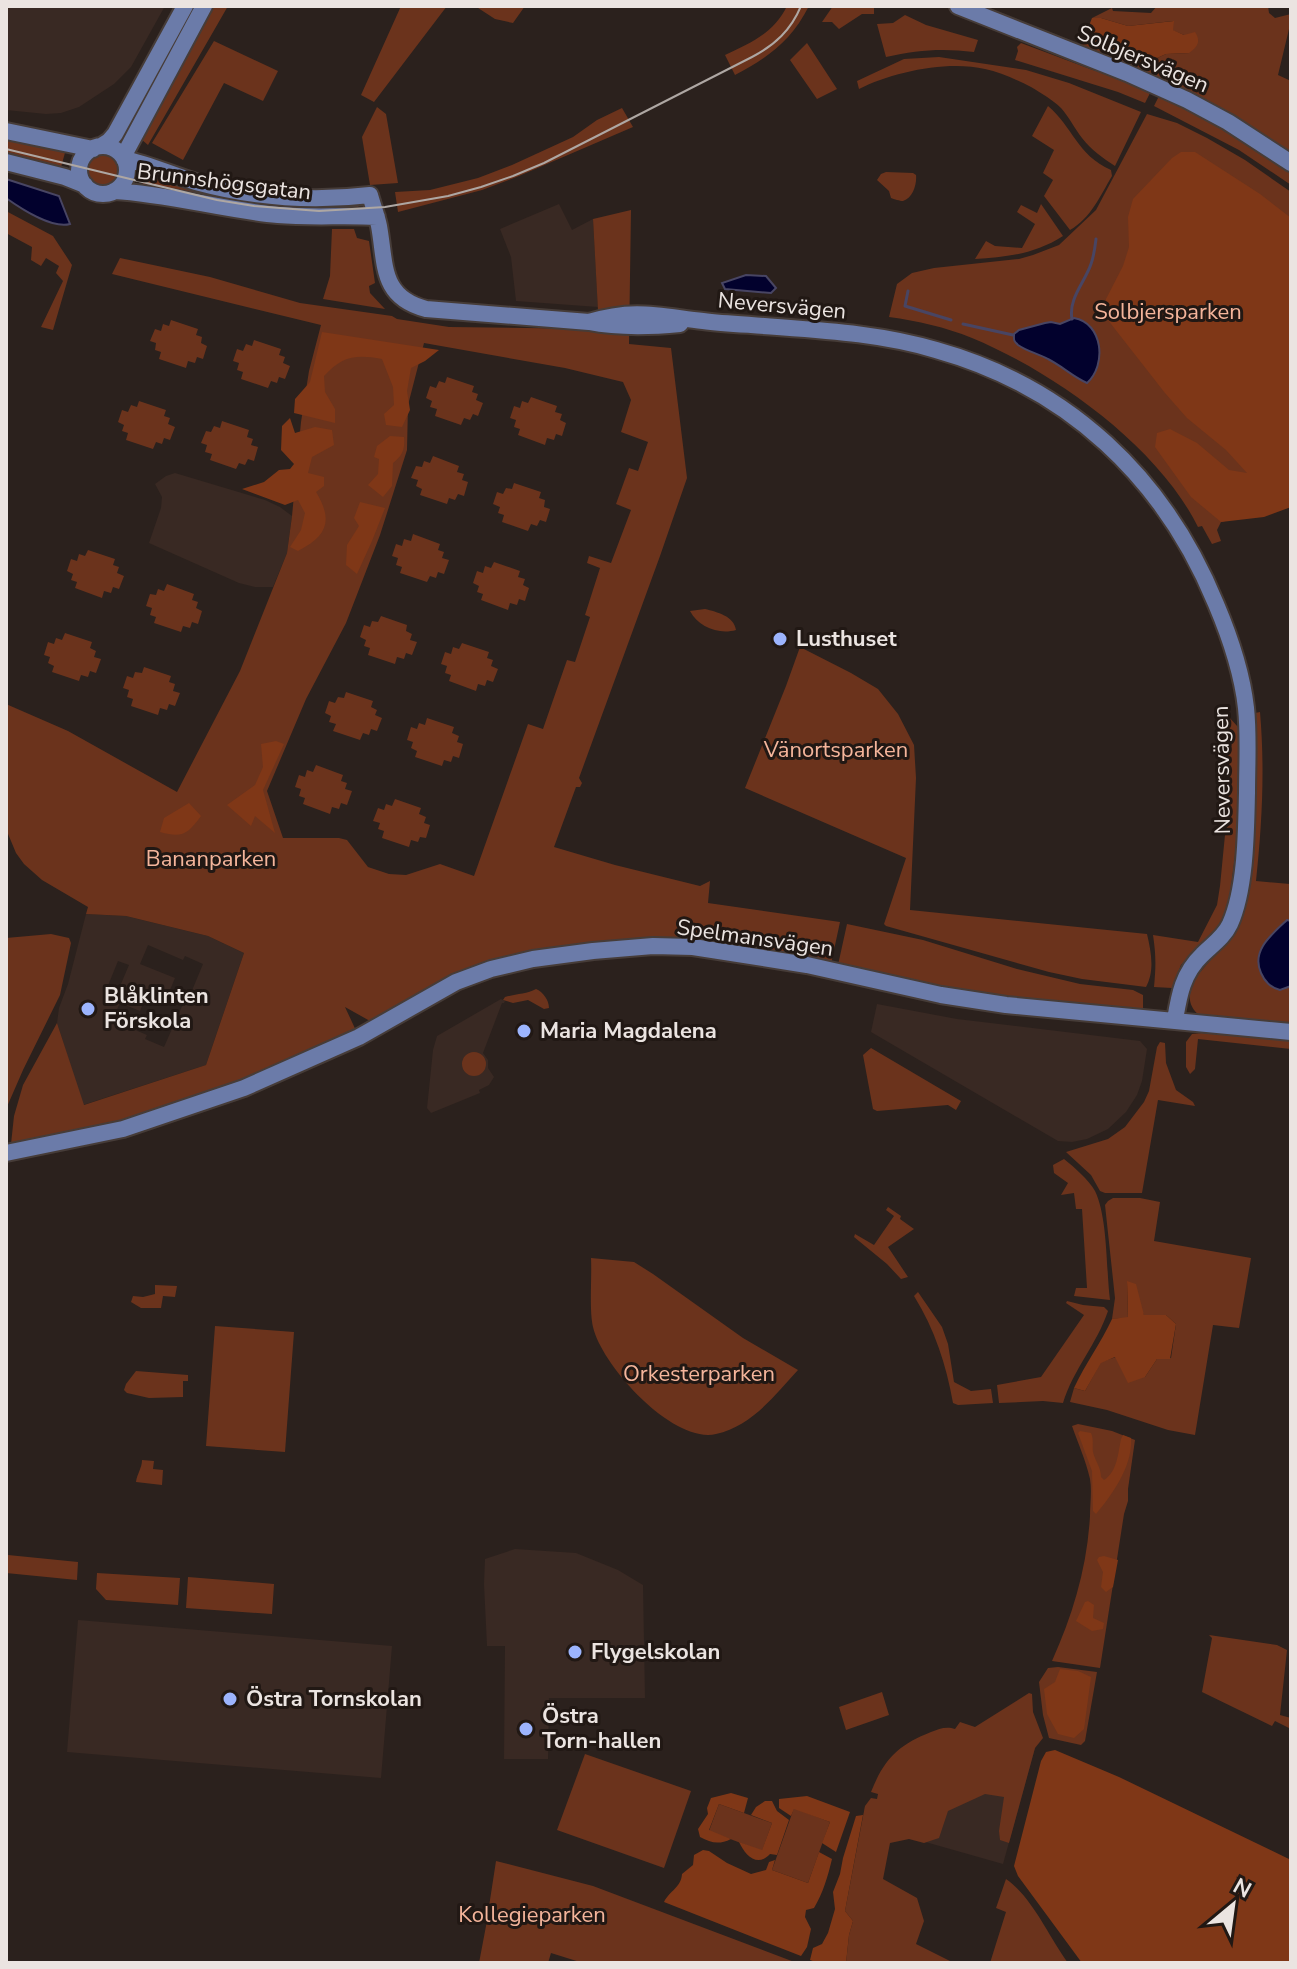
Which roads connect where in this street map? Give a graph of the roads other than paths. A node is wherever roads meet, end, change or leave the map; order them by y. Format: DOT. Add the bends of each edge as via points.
graph roads {
  1 [pos="185,6"];
  2 [pos="204,6"];
  3 [pos="963,7"];
  4 [pos="6,131"];
  5 [pos="97,148"];
  6 [pos="124,158"];
  7 [pos="6,162"];
  8 [pos="1291,163"];
  9 [pos="85,185"];
  10 [pos="114,191"];
  11 [pos="370,195"];
  12 [pos="377,217"];
  13 [pos="1175,1020"];
  14 [pos="1291,1032"];
  15 [pos="6,1153"];
  1 -- 5 [label="street" via="115,134"];
  2 -- 6 [label="street"];
  3 -- 8 [label="street, Solbjersvägen" via="1187,100"];
  4 -- 5 [label="street"];
  5 -- 6 [label="street" via="113,148"];
  5 -- 9 [label="street" via="85,155 80,167"];
  6 -- 10 [label="street" via="125,178"];
  6 -- 11 [label="street, Brunnshögsgatan" via="238,191 317,198"];
  7 -- 9 [label="street"];
  9 -- 10 [label="street" via="99,193"];
  10 -- 12 [label="street, Brunnshögsgatan" via="279,215"];
  11 -- 12 [label="street, Neversvägen"];
  12 -- 13 [label="street, Neversvägen" via="387,276 396,293 413,306 589,322 654,314 855,333 935,349 1036,392 1083,423 1141,478 1205,576 1236,658 1246,708 1246,836 1238,898 1224,934 1187,973"];
  13 -- 14 [label="street, Spelmansvägen"];
  13 -- 15 [label="street, Spelmansvägen" via="1006,1005 693,947 593,951 533,959 456,982 359,1037 214,1099 123,1129"];
}
